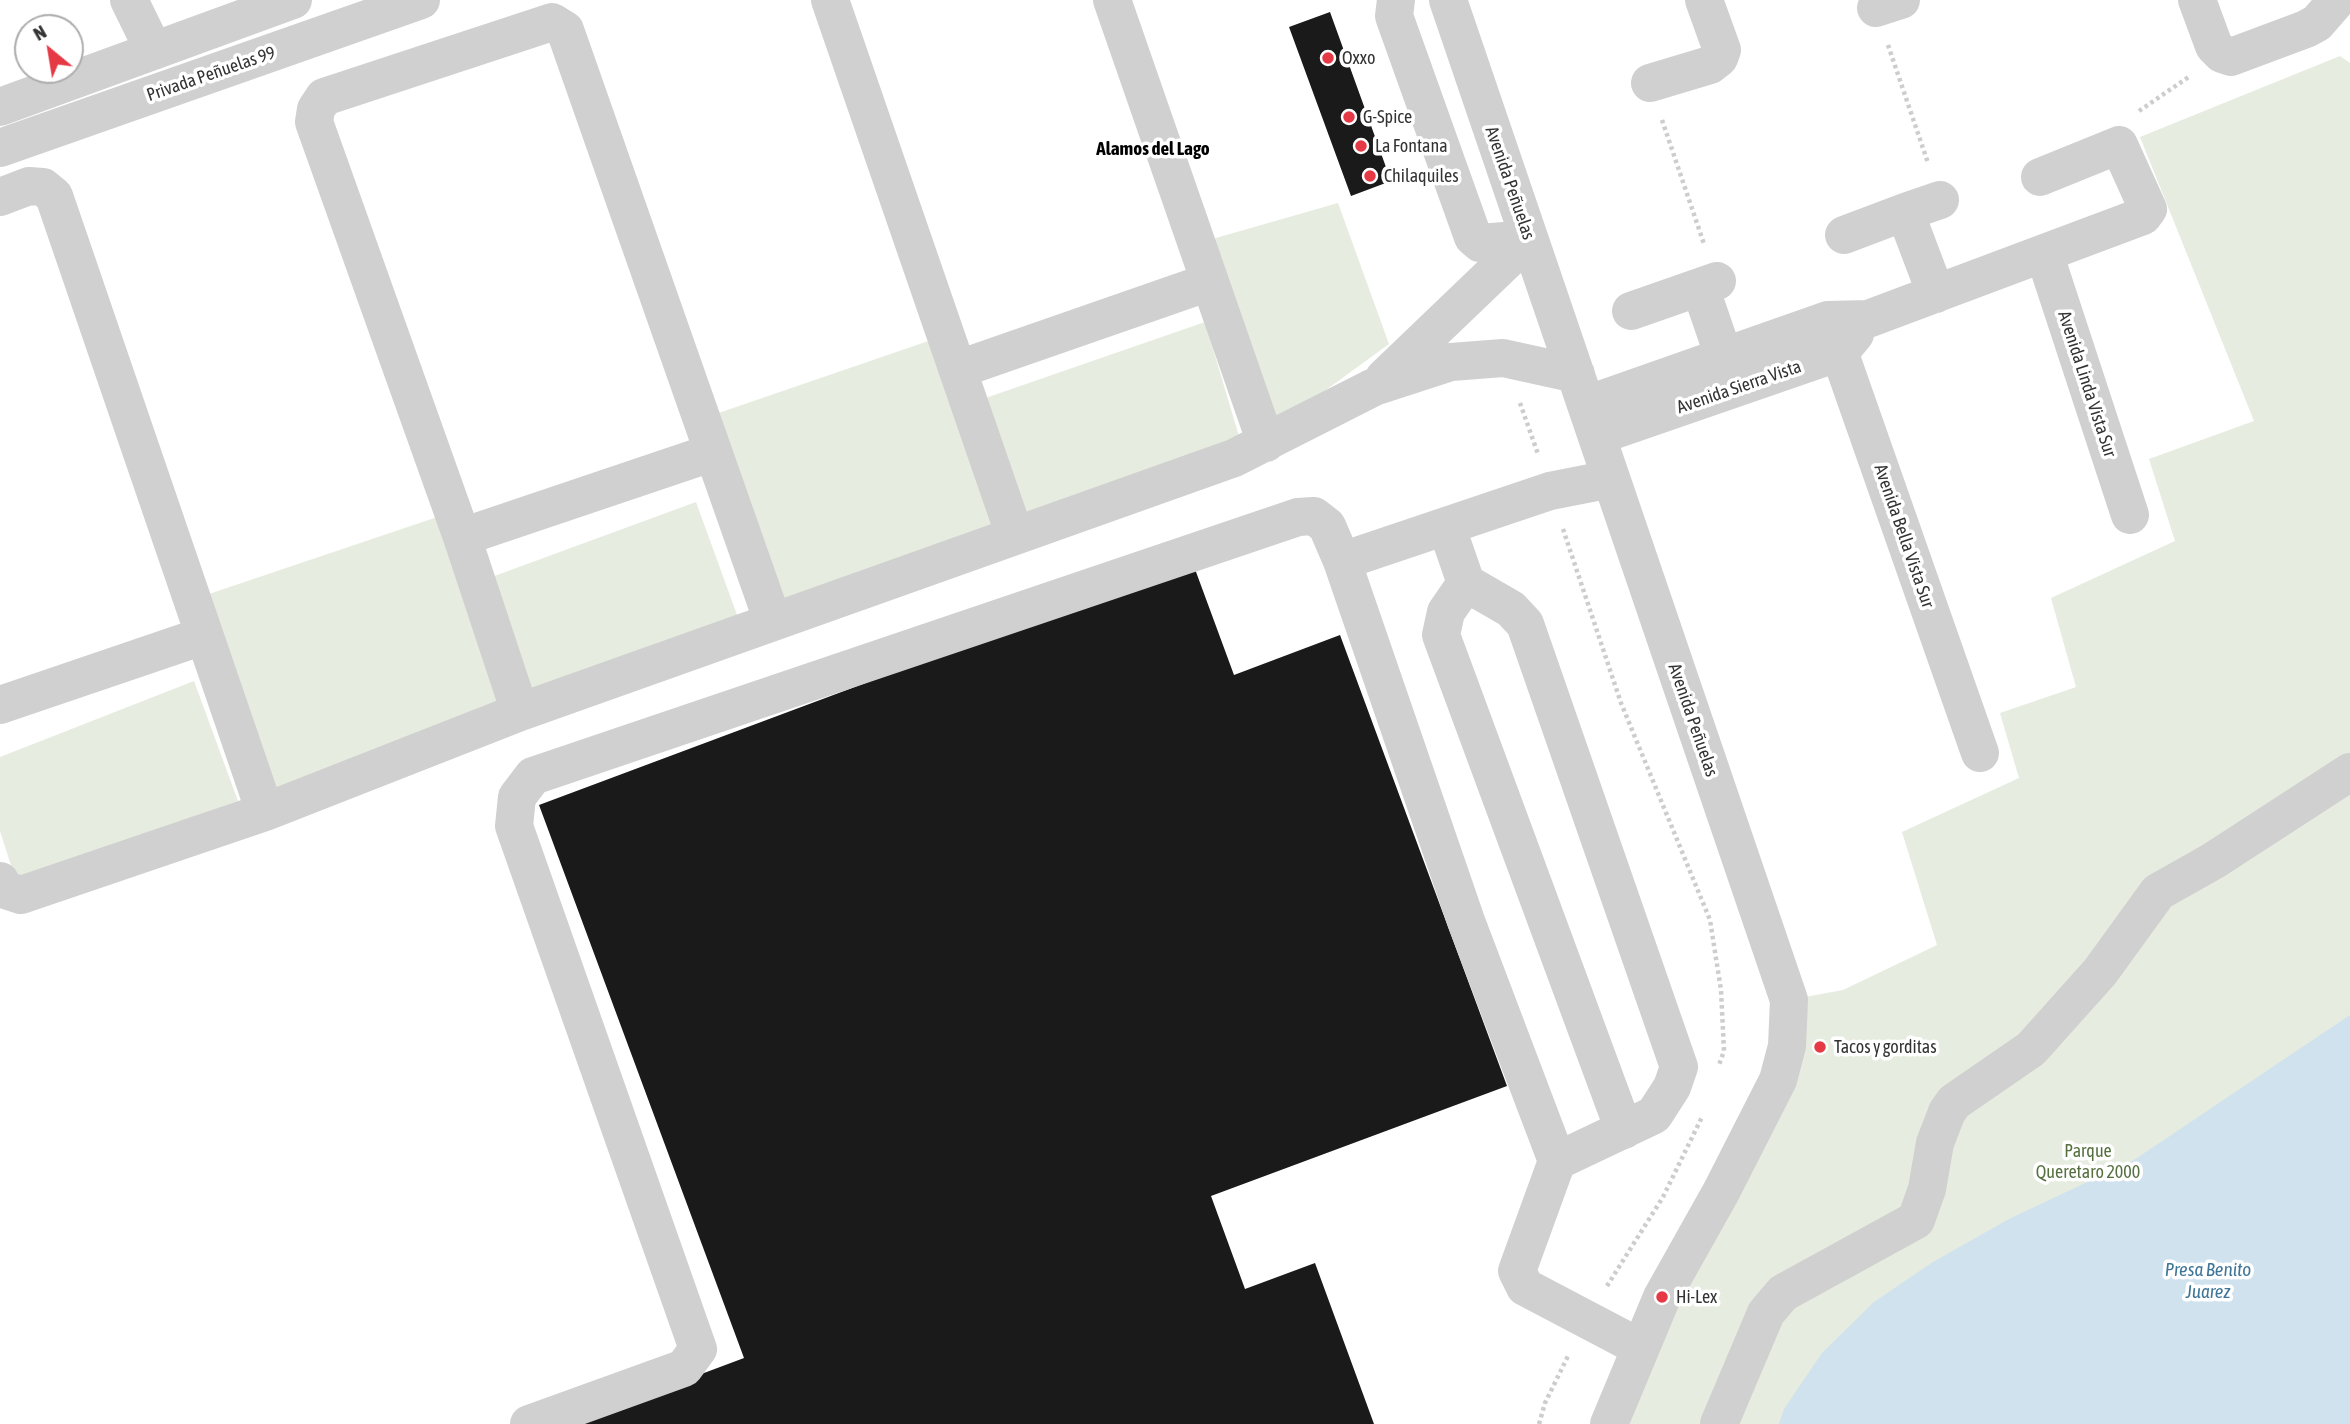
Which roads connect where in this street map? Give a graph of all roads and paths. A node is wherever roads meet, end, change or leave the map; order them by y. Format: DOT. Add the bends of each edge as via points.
graph roads {
  1 [pos="129,0"];
  2 [pos="422,0"];
  3 [pos="830,0"];
  4 [pos="1112,0"];
  5 [pos="1396,0"];
  6 [pos="1448,0"];
  7 [pos="1704,0"];
  8 [pos="2197,0"];
  9 [pos="2337,0"];
  10 [pos="284,3"];
  11 [pos="1888,4"];
  12 [pos="292,46"];
  13 [pos="154,51"];
  14 [pos="2222,54"];
  15 [pos="1650,83"];
  16 [pos="37,93"];
  17 [pos="0,107"];
  18 [pos="49,131"];
  19 [pos="2119,145"];
  20 [pos="0,148"];
  21 [pos="2040,177"];
  22 [pos="0,197"];
  23 [pos="1922,206"];
  24 [pos="1844,235"];
  25 [pos="1529,239"];
  26 [pos="2044,253"];
  27 [pos="1209,282"];
  28 [pos="1709,284"];
  29 [pos="1936,294"];
  30 [pos="1631,311"];
  31 [pos="1834,336"];
  32 [pos="1724,357"];
  33 [pos="959,369"];
  34 [pos="1374,387"];
  35 [pos="1586,405"];
  36 [pos="1266,443"];
  37 [pos="711,453"];
  38 [pos="1611,479"];
  39 [pos="2130,515"];
  40 [pos="1447,528"];
  41 [pos="1015,536"];
  42 [pos="462,537"];
  43 [pos="1342,561"];
  44 [pos="1466,583"];
  45 [pos="773,622"];
  46 [pos="203,636"];
  47 [pos="0,705"];
  48 [pos="520,712"];
  49 [pos="1980,753"];
  50 [pos="2350,772"];
  51 [pos="265,812"];
  52 [pos="0,881"];
  53 [pos="1624,1130"];
  54 [pos="1557,1161"];
  55 [pos="1639,1348"];
  56 [pos="529,1424"];
  57 [pos="1609,1424"];
  58 [pos="1719,1424"];
  1 -- 13 [label="street"];
  2 -- 12 [label="street, Privada Peñuelas 99"];
  3 -- 33 [label="street"];
  4 -- 27 [label="street"];
  5 -- 25 [label="street" via="1394,16 1473,237 1480,243"];
  6 -- 25 [label="street, Avenida Peñuelas"];
  7 -- 15 [label="street" via="1722,50 1719,58 1710,65"];
  8 -- 14 [label="street" via="2214,46"];
  9 -- 14 [label="street" via="2306,29 2231,57"];
  10 -- 12 [label="street"];
  10 -- 13 [label="street"];
  11 -- 23 [label="path"];
  12 -- 18 [label="street, Privada Peñuelas 99"];
  13 -- 16 [label="street"];
  14 -- 19 [label="path" via="2123,122"];
  15 -- 28 [label="path"];
  16 -- 17 [label="street"];
  16 -- 18 [label="street"];
  18 -- 20 [label="street, Privada Peñuelas 99"];
  19 -- 21 [label="street"];
  19 -- 26 [label="street, Avenida Sierra Vista" via="2148,209 2146,214"];
  22 -- 46 [label="street" via="29,186 43,187 54,196"];
  23 -- 24 [label="street"];
  23 -- 29 [label="street"];
  25 -- 34 [label="street"];
  25 -- 35 [label="street, Avenida Peñuelas"];
  26 -- 29 [label="street, Avenida Sierra Vista"];
  26 -- 39 [label="street, Avenida Linda Vista Sur"];
  27 -- 33 [label="street"];
  27 -- 36 [label="street"];
  28 -- 30 [label="street"];
  28 -- 32 [label="street"];
  29 -- 31 [label="street, Avenida Sierra Vista"];
  31 -- 32 [label="street, Avenida Sierra Vista"];
  31 -- 35 [label="street, Avenida Sierra Vista"];
  31 -- 49 [label="street, Avenida Bella Vista Sur"];
  32 -- 35 [label="street, Avenida Sierra Vista"];
  33 -- 41 [label="street"];
  34 -- 35 [label="street" via="1451,362 1503,358"];
  34 -- 36 [label="street"];
  35 -- 38 [label="street, Avenida Peñuelas"];
  36 -- 41 [label="street"];
  37 -- 42 [label="street"];
  37 -- 42 [label="street" via="565,30 552,22 324,97 314,122"];
  37 -- 45 [label="street"];
  38 -- 40 [label="street" via="1550,491"];
  38 -- 55 [label="street, Avenida Peñuelas" via="1789,1000 1787,1046 1778,1080"];
  40 -- 43 [label="street"];
  40 -- 44 [label="street"];
  41 -- 45 [label="street"];
  42 -- 48 [label="street"];
  43 -- 54 [label="street" via="1466,921"];
  43 -- 56 [label="street" via="1326,526 1314,516 1298,517 533,776 517,797 514,826 698,1349 684,1368"];
  44 -- 53 [label="street" via="1446,612 1441,635"];
  44 -- 53 [label="street" via="1511,609 1525,624 1679,1067 1654,1115"];
  45 -- 48 [label="street"];
  46 -- 47 [label="street"];
  46 -- 51 [label="street"];
  48 -- 51 [label="street"];
  50 -- 58 [label="street" via="2158,892 2100,972 2031,1049 1954,1102 1935,1143 1920,1213 1907,1227 1783,1293 1766,1313"];
  51 -- 52 [label="street" via="21,895 5,890"];
  53 -- 54 [label="street"];
  54 -- 55 [label="street" via="1517,1271 1525,1287"];
  55 -- 57 [label="street, Avenida Peñuelas"];
}
